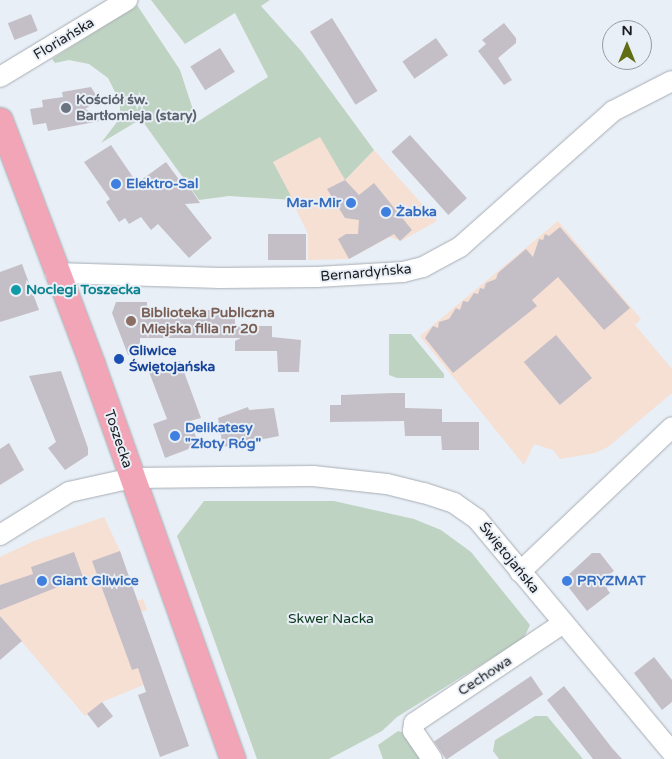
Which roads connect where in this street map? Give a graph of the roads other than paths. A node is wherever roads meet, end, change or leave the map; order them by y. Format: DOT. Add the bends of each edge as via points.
graph roads {
  1 [pos="127,0"];
  2 [pos="0,77"];
  3 [pos="672,81"];
  4 [pos="0,120"];
  5 [pos="55,273"];
  6 [pos="672,427"];
  7 [pos="132,478"];
  8 [pos="0,535"];
  9 [pos="520,572"];
  10 [pos="562,624"];
  11 [pos="672,752"];
  12 [pos="233,759"];
  13 [pos="432,759"];
  1 -- 2 [label="street, Floriańska"];
  3 -- 5 [label="street, Bernardyńska" via="613,110 460,247 423,268 403,272 300,277"];
  4 -- 5 [label="main road, Toszecka"];
  5 -- 7 [label="main road, Toszecka" via="92,364"];
  6 -- 9 [label="street"];
  7 -- 8 [label="street, Świętojańska" via="69,492"];
  7 -- 9 [label="street, Świętojańska" via="313,476 362,480 415,490 454,503 477,519"];
  7 -- 12 [label="main road, Toszecka"];
  9 -- 10 [label="street, Świętojańska"];
  10 -- 11 [label="street, Świętojańska"];
  10 -- 13 [label="street, Cechowa" via="414,723 412,731"];
}
